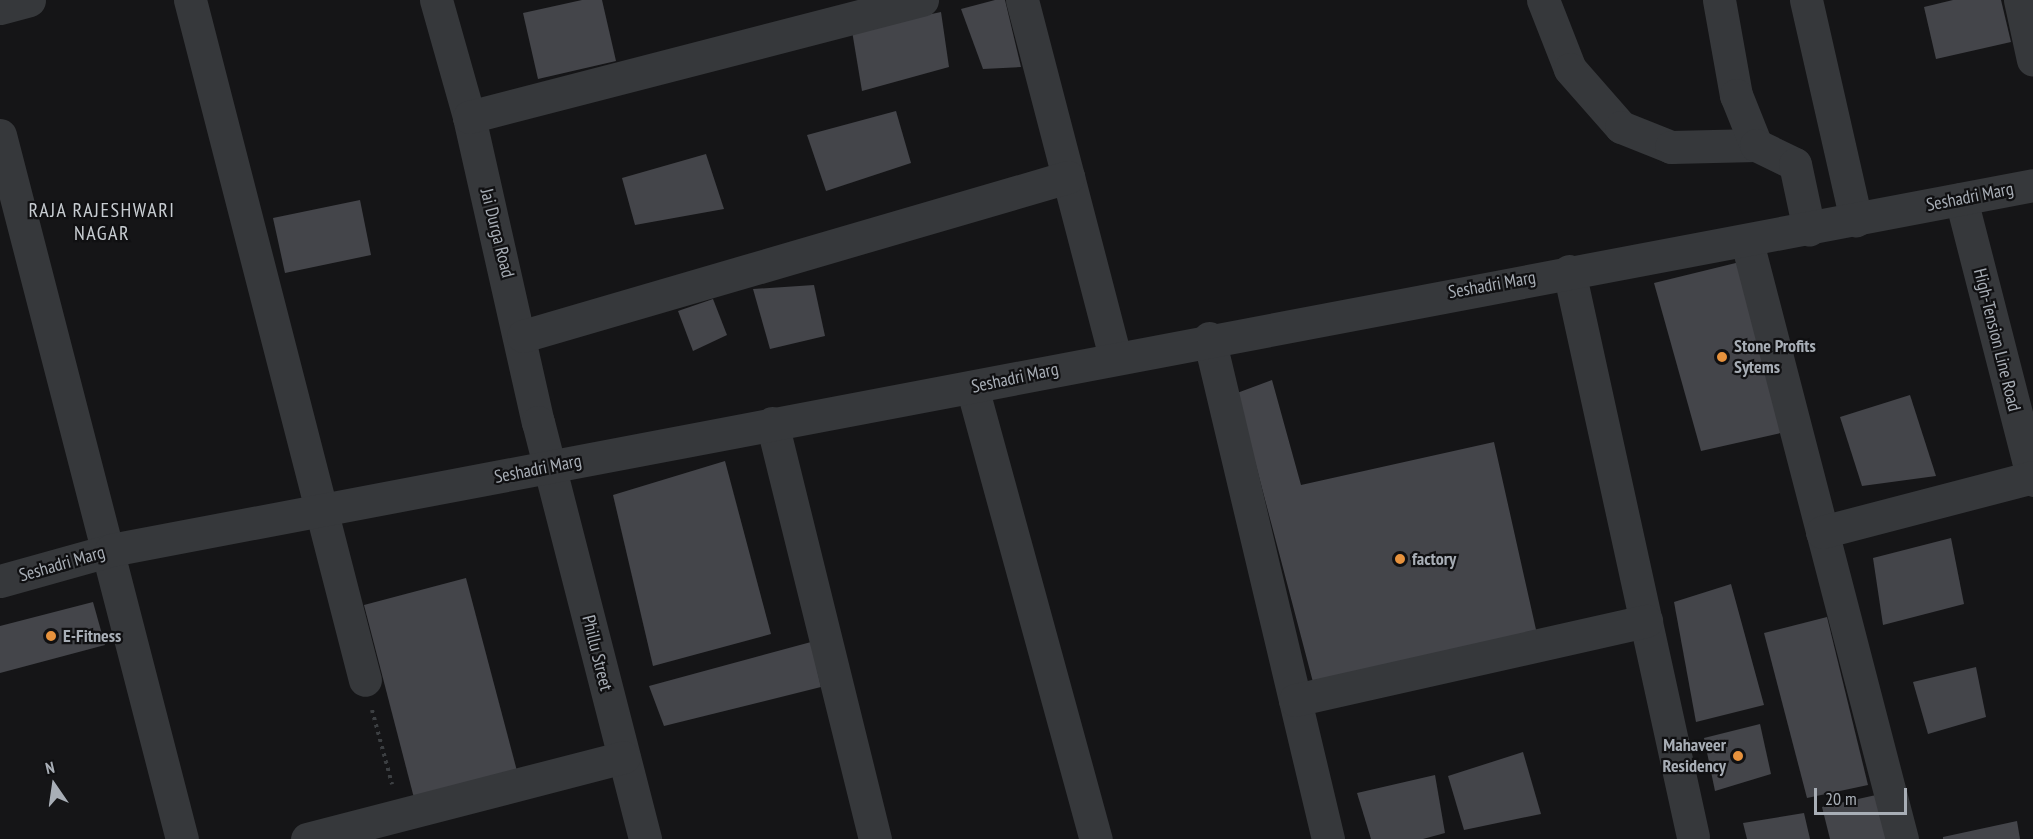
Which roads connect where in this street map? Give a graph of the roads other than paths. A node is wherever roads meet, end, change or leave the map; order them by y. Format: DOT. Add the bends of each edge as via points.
graph roads {
  1 [pos="29,0"];
  2 [pos="190,0"];
  3 [pos="436,0"];
  4 [pos="922,0"];
  5 [pos="1022,0"];
  6 [pos="1543,0"];
  7 [pos="1719,0"];
  8 [pos="1806,0"];
  9 [pos="2020,0"];
  10 [pos="0,8"];
  11 [pos="2033,60"];
  12 [pos="469,117"];
  13 [pos="0,135"];
  14 [pos="1756,145"];
  15 [pos="1068,177"];
  16 [pos="2033,185"];
  17 [pos="1961,199"];
  18 [pos="1856,220"];
  19 [pos="1809,230"];
  20 [pos="1747,242"];
  21 [pos="1569,271"];
  22 [pos="523,336"];
  23 [pos="1209,338"];
  24 [pos="1115,357"];
  25 [pos="972,387"];
  26 [pos="772,423"];
  27 [pos="550,467"];
  28 [pos="2033,478"];
  29 [pos="323,510"];
  30 [pos="1822,532"];
  31 [pos="111,550"];
  32 [pos="0,581"];
  33 [pos="1646,621"];
  34 [pos="364,680"];
  35 [pos="1295,700"];
  36 [pos="624,757"];
  37 [pos="1691,838"];
  38 [pos="182,839"];
  39 [pos="307,839"];
  40 [pos="645,839"];
  41 [pos="875,839"];
  42 [pos="1096,839"];
  43 [pos="1328,839"];
  44 [pos="1902,839"];
  1 -- 10 [label="street"];
  2 -- 29 [label="street"];
  3 -- 12 [label="street, Jai Durga Road"];
  4 -- 12 [label="street"];
  5 -- 15 [label="street"];
  6 -- 14 [label="street" via="1570,69 1621,127 1671,147"];
  7 -- 14 [label="street" via="1736,95"];
  8 -- 18 [label="street"];
  9 -- 11 [label="street"];
  12 -- 22 [label="street, Jai Durga Road"];
  13 -- 31 [label="street"];
  14 -- 19 [label="street" via="1795,164"];
  15 -- 22 [label="street"];
  15 -- 24 [label="street"];
  16 -- 17 [label="street, Seshadri Marg"];
  17 -- 18 [label="street, Seshadri Marg"];
  17 -- 28 [label="street, High-Tension Line Road"];
  18 -- 19 [label="street, Seshadri Marg"];
  19 -- 20 [label="street, Seshadri Marg"];
  20 -- 21 [label="street, Seshadri Marg"];
  20 -- 30 [label="street"];
  21 -- 23 [label="street, Seshadri Marg"];
  21 -- 33 [label="street"];
  22 -- 27 [label="street, Jai Durga Road"];
  23 -- 24 [label="street, Seshadri Marg"];
  23 -- 35 [label="street"];
  24 -- 25 [label="street, Seshadri Marg"];
  25 -- 26 [label="street, Seshadri Marg"];
  25 -- 42 [label="street"];
  26 -- 27 [label="street, Seshadri Marg"];
  26 -- 41 [label="street"];
  27 -- 29 [label="street, Seshadri Marg"];
  27 -- 36 [label="street, Phillu Street"];
  28 -- 30 [label="street"];
  29 -- 31 [label="street, Seshadri Marg"];
  29 -- 34 [label="street"];
  30 -- 44 [label="street"];
  31 -- 32 [label="street, Seshadri Marg"];
  31 -- 38 [label="street"];
  33 -- 35 [label="street"];
  33 -- 37 [label="street"];
  35 -- 43 [label="street"];
  36 -- 39 [label="street"];
  36 -- 40 [label="street, Phillu Street"];
}
